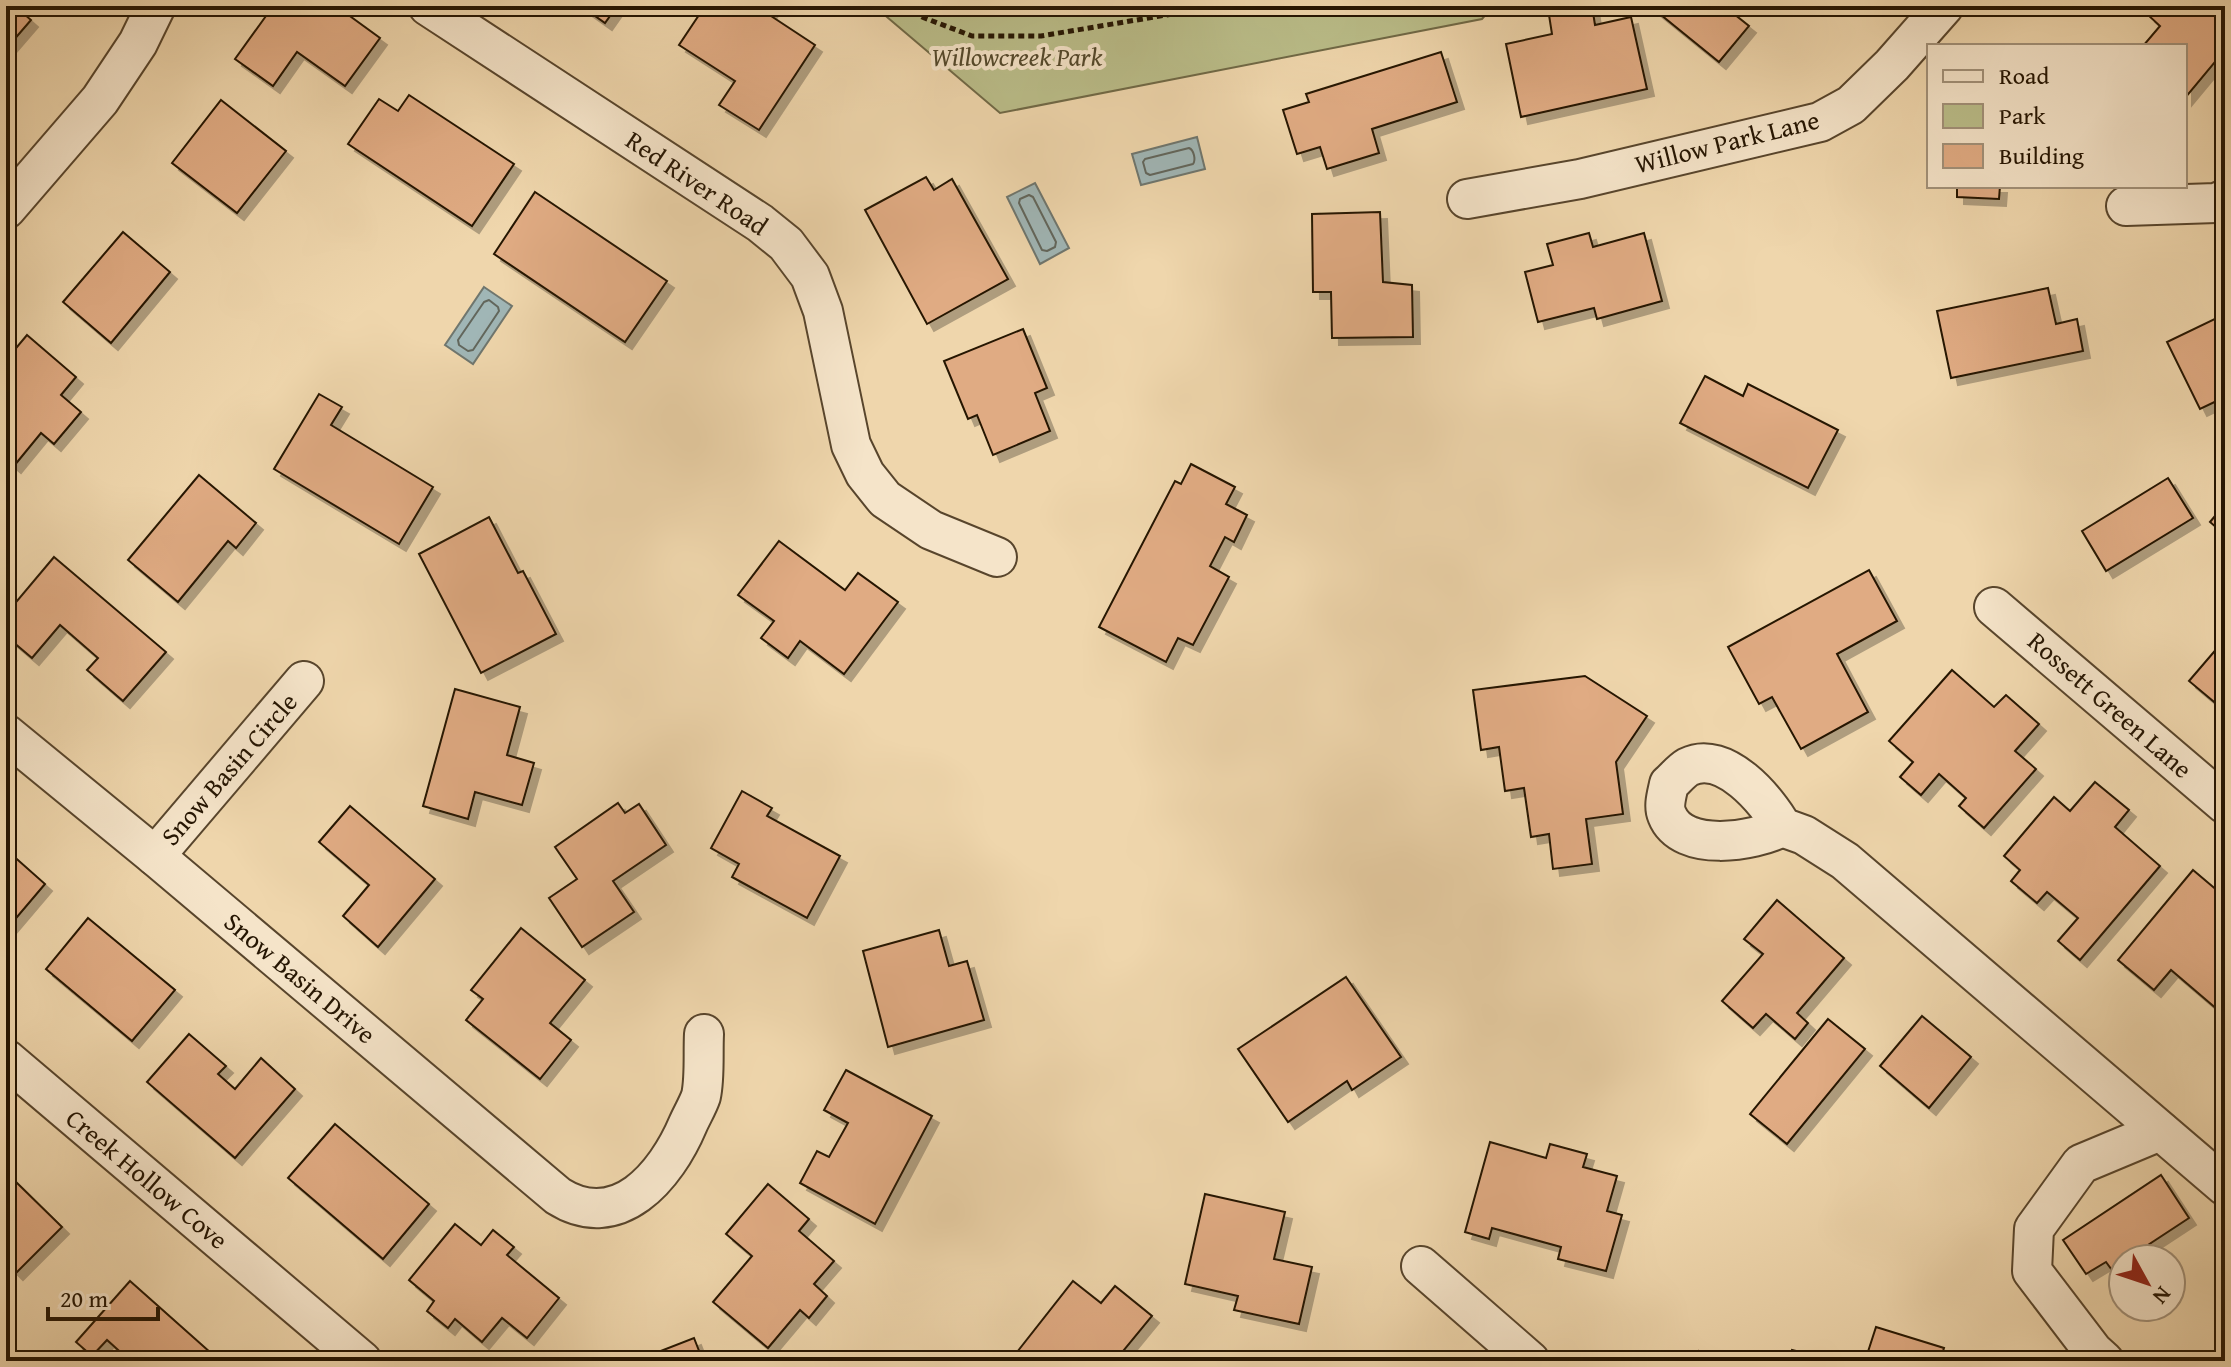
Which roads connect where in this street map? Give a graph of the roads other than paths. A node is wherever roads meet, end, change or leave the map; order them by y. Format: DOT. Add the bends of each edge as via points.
graph roads {
  1 [pos="156,6"];
  2 [pos="428,6"];
  3 [pos="1944,6"];
  4 [pos="1467,199"];
  5 [pos="2225,199"];
  6 [pos="2126,206"];
  7 [pos="6,209"];
  8 [pos="997,557"];
  9 [pos="1994,607"];
  10 [pos="304,681"];
  11 [pos="6,734"];
  12 [pos="2225,804"];
  13 [pos="1782,827"];
  14 [pos="155,856"];
  15 [pos="704,1034"];
  16 [pos="6,1059"];
  17 [pos="2160,1131"];
  18 [pos="2225,1186"];
  19 [pos="1421,1266"];
  20 [pos="362,1361"];
  21 [pos="1530,1361"];
  22 [pos="2104,1361"];
  1 -- 7 [label="street" via="100,100"];
  2 -- 8 [label="street, Red River Road" via="786,244 810,276 823,311 851,445 865,474 885,499 931,530"];
  3 -- 4 [label="street, Willow Park Lane" via="1851,105 1820,122 1580,179"];
  5 -- 6 [label="street"];
  9 -- 12 [label="street, Rossett Green Lane"];
  10 -- 14 [label="street, Snow Basin Circle"];
  11 -- 14 [label="street, Snow Basin Drive"];
  13 -- 17 [label="street" via="1845,861"];
  14 -- 15 [label="street, Snow Basin Drive" via="572,1205 599,1210 623,1204 677,1149 701,1096"];
  16 -- 20 [label="street, Creek Hollow Cove"];
  17 -- 18 [label="street"];
  17 -- 22 [label="street" via="2081,1164 2034,1229 2032,1271"];
  19 -- 21 [label="street"];
}
